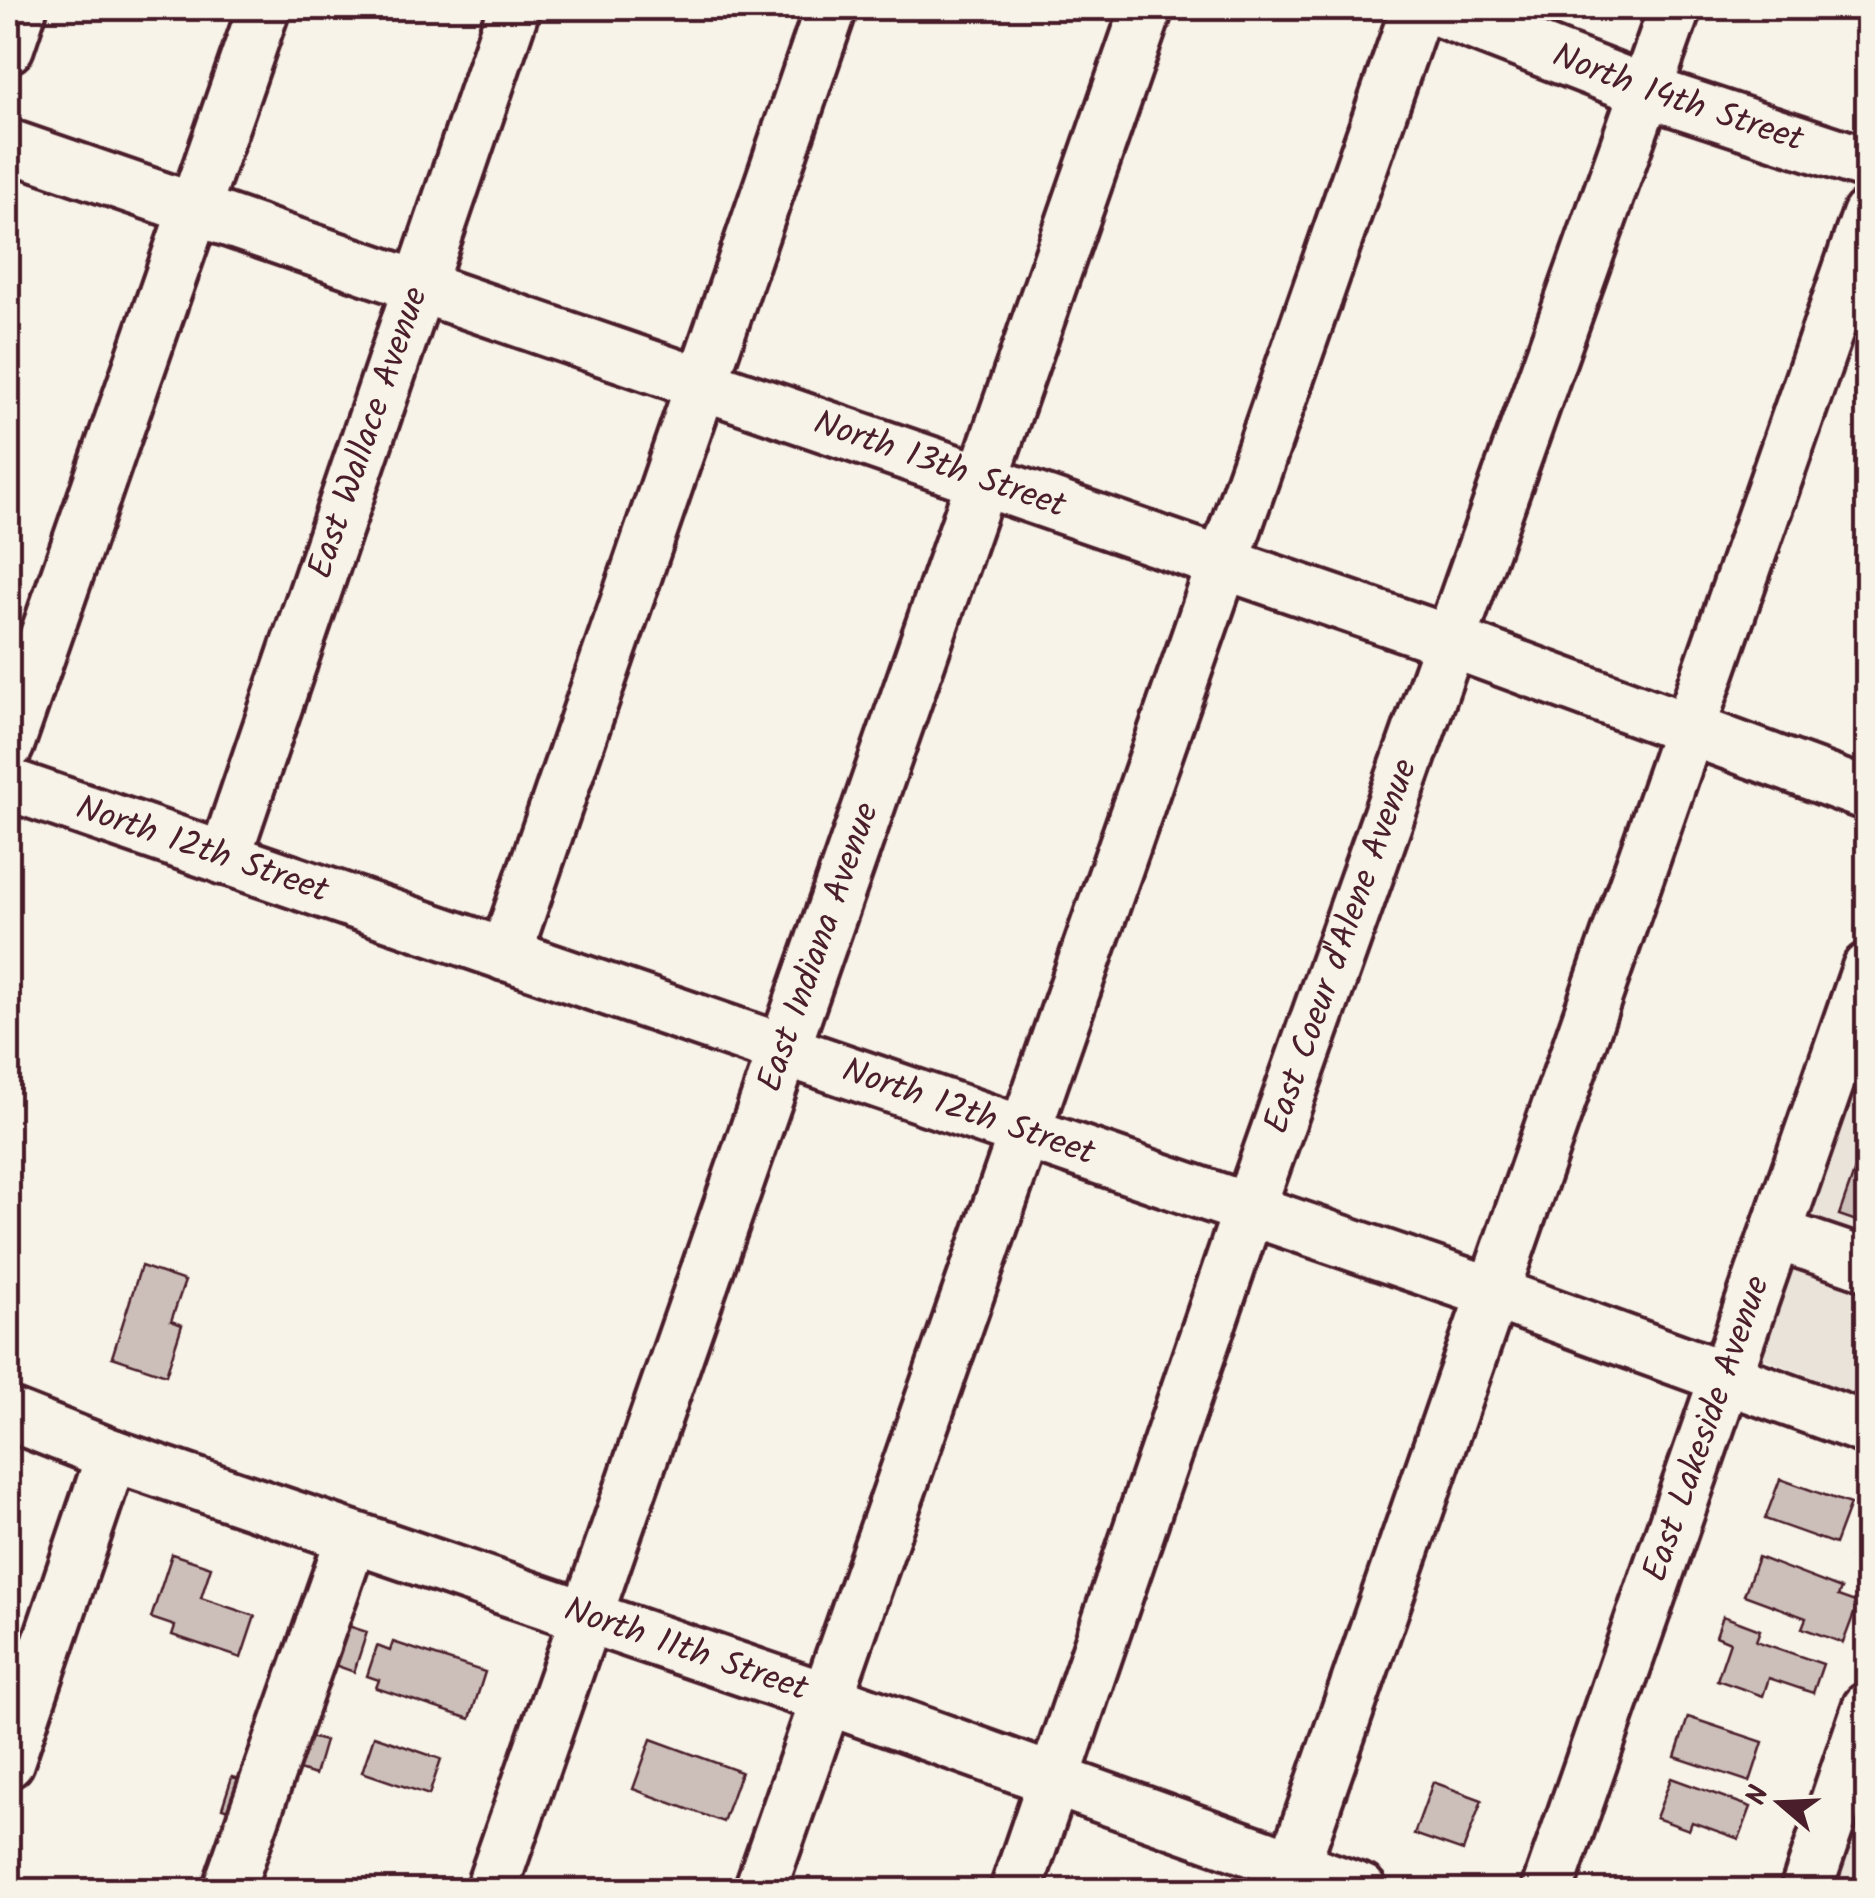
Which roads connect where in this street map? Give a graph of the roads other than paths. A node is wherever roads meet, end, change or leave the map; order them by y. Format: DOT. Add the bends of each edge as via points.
graph roads {
  1 [pos="21,8"];
  2 [pos="264,8"];
  3 [pos="514,8"];
  4 [pos="831,8"];
  5 [pos="1147,8"];
  6 [pos="1416,8"];
  7 [pos="1432,8"];
  8 [pos="1675,8"];
  9 [pos="8,47"];
  10 [pos="1646,91"];
  11 [pos="8,145"];
  12 [pos="1868,164"];
  13 [pos="194,208"];
  14 [pos="1868,216"];
  15 [pos="419,284"];
  16 [pos="702,385"];
  17 [pos="984,483"];
  18 [pos="1224,564"];
  19 [pos="1452,642"];
  20 [pos="1692,730"];
  21 [pos="8,746"];
  22 [pos="8,784"];
  23 [pos="1868,795"];
  24 [pos="224,858"];
  25 [pos="505,955"];
  26 [pos="1868,968"];
  27 [pos="784,1050"];
  28 [pos="1026,1133"];
  29 [pos="1248,1209"];
  30 [pos="1776,1234"];
  31 [pos="1868,1265"];
  32 [pos="1492,1293"];
  33 [pos="1726,1379"];
  34 [pos="8,1414"];
  35 [pos="1868,1429"];
  36 [pos="112,1455"];
  37 [pos="352,1537"];
  38 [pos="586,1615"];
  39 [pos="825,1698"];
  40 [pos="1868,1708"];
  41 [pos="8,1762"];
  42 [pos="1055,1779"];
  43 [pos="1289,1879"];
  44 [pos="228,1890"];
  45 [pos="492,1890"];
  46 [pos="760,1890"];
  47 [pos="1016,1890"];
  48 [pos="1361,1890"];
  49 [pos="1547,1890"];
  50 [pos="1806,1890"];
  1 -- 9 [label="street"];
  2 -- 13 [label="street"];
  3 -- 15 [label="street, East Wallace Avenue"];
  4 -- 16 [label="street"];
  5 -- 17 [label="street, East Indiana Avenue"];
  6 -- 18 [label="street"];
  7 -- 10 [label="street, North 14th Street"];
  8 -- 10 [label="street, East Coeur d'Alene Avenue"];
  10 -- 12 [label="street, North 14th Street"];
  10 -- 19 [label="street, East Coeur d'Alene Avenue"];
  11 -- 13 [label="street, North 13th Street"];
  13 -- 15 [label="street, North 13th Street"];
  13 -- 21 [label="street"];
  14 -- 20 [label="street"];
  15 -- 16 [label="street, North 13th Street"];
  15 -- 24 [label="street, East Wallace Avenue"];
  16 -- 17 [label="street, North 13th Street"];
  16 -- 25 [label="street"];
  17 -- 18 [label="street, North 13th Street"];
  17 -- 27 [label="street, East Indiana Avenue"];
  18 -- 19 [label="street, North 13th Street"];
  18 -- 28 [label="street"];
  19 -- 20 [label="street, North 13th Street"];
  19 -- 29 [label="street, East Coeur d'Alene Avenue"];
  20 -- 23 [label="street, North 13th Street"];
  20 -- 32 [label="street"];
  22 -- 24 [label="street, North 12th Street"];
  24 -- 25 [label="street, North 12th Street"];
  25 -- 27 [label="street, North 12th Street"];
  26 -- 30 [label="street, East Lakeside Avenue"];
  27 -- 28 [label="street, North 12th Street"];
  27 -- 38 [label="street, East Indiana Avenue"];
  28 -- 29 [label="street, North 12th Street"];
  28 -- 39 [label="street"];
  29 -- 32 [label="street, North 12th Street"];
  29 -- 42 [label="street, East Coeur d'Alene Avenue"];
  30 -- 31 [label="street"];
  30 -- 33 [label="street, East Lakeside Avenue"];
  32 -- 33 [label="street, North 12th Street"];
  32 -- 43 [label="street"];
  33 -- 35 [label="street, North 12th Street"];
  33 -- 49 [label="street, East Lakeside Avenue"];
  34 -- 36 [label="street, North 11th Street"];
  36 -- 37 [label="street, North 11th Street"];
  36 -- 41 [label="street"];
  37 -- 38 [label="street, North 11th Street"];
  37 -- 44 [label="street"];
  38 -- 39 [label="street, North 11th Street"];
  38 -- 45 [label="street, East Indiana Avenue"];
  39 -- 42 [label="street, North 11th Street"];
  39 -- 46 [label="street"];
  40 -- 50 [label="street"];
  42 -- 43 [label="street, North 11th Street"];
  42 -- 47 [label="street, East Coeur d'Alene Avenue"];
  43 -- 48 [label="street, North 11th Street"];
}
